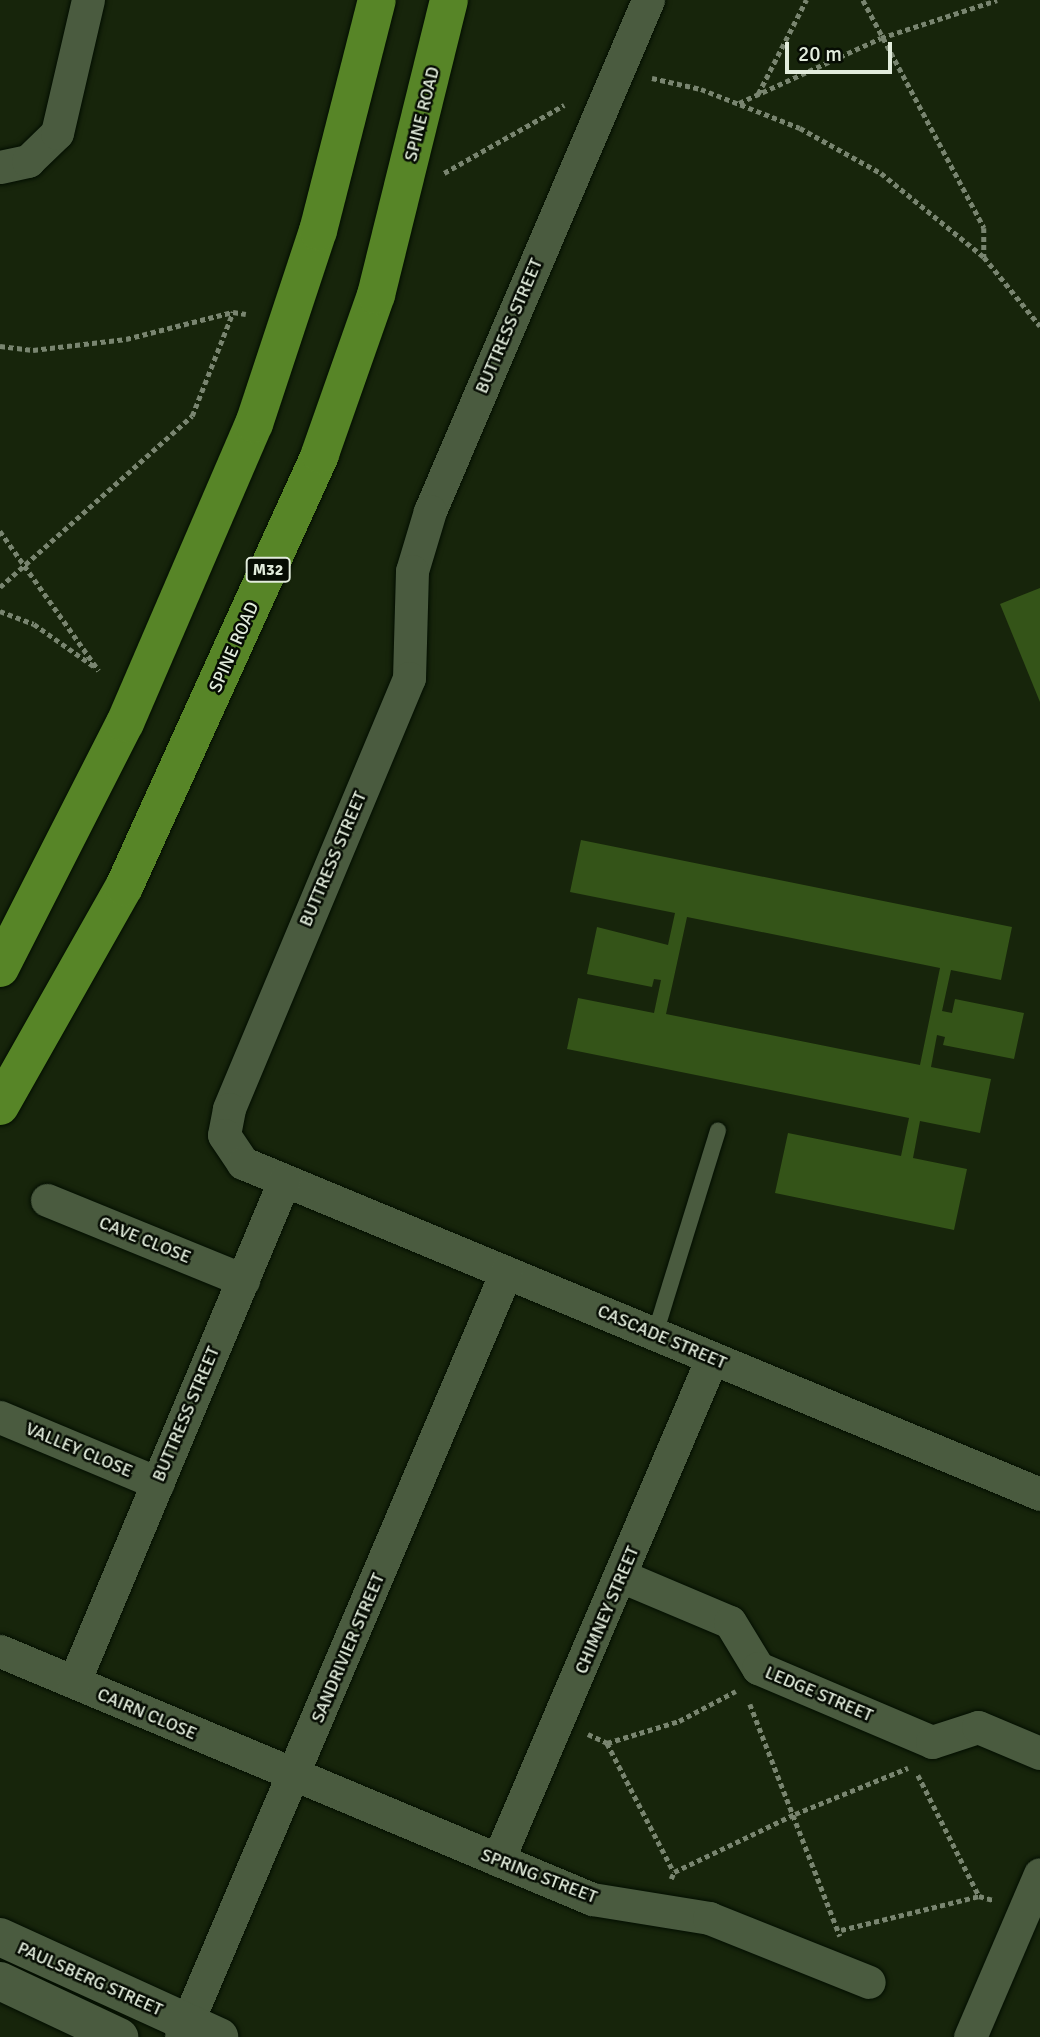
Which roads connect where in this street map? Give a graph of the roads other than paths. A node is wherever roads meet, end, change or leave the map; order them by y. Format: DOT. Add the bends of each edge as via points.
graph roads {
  1 [pos="88,0"];
  2 [pos="377,0"];
  3 [pos="449,0"];
  4 [pos="648,0"];
  5 [pos="0,167"];
  6 [pos="0,968"];
  7 [pos="0,1106"];
  8 [pos="718,1131"];
  9 [pos="284,1181"];
  10 [pos="47,1200"];
  11 [pos="506,1272"];
  12 [pos="243,1280"];
  13 [pos="655,1334"];
  14 [pos="712,1358"];
  15 [pos="0,1417"];
  16 [pos="158,1483"];
  17 [pos="1040,1494"];
  18 [pos="621,1576"];
  19 [pos="0,1651"];
  20 [pos="74,1682"];
  21 [pos="1040,1753"];
  22 [pos="294,1776"];
  23 [pos="498,1860"];
  24 [pos="1040,1874"];
  25 [pos="0,1937"];
  26 [pos="0,1981"];
  27 [pos="869,1982"];
  28 [pos="196,2033"];
  29 [pos="119,2037"];
  30 [pos="970,2037"];
  1 -- 5 [label="street" via="57,133 28,161"];
  2 -- 6 [label="main road" via="318,231 254,424 125,723"];
  3 -- 7 [label="main road, SPINE ROAD / M32" via="376,295 320,454 124,887"];
  4 -- 9 [label="street, BUTTRESS STREET" via="430,511 412,571 409,678 225,1122 224,1135 235,1157"];
  8 -- 13 [label="lane"];
  9 -- 11 [label="street, CASCADE STREET"];
  9 -- 12 [label="street, BUTTRESS STREET"];
  10 -- 12 [label="street, CAVE CLOSE"];
  11 -- 13 [label="street, CASCADE STREET"];
  11 -- 22 [label="street, SANDRIVIER STREET"];
  12 -- 16 [label="street, BUTTRESS STREET"];
  13 -- 14 [label="street, CASCADE STREET"];
  14 -- 17 [label="street, CASCADE STREET"];
  14 -- 18 [label="street, CHIMNEY STREET"];
  15 -- 16 [label="street, VALLEY CLOSE"];
  16 -- 20 [label="street, BUTTRESS STREET"];
  18 -- 21 [label="street, LEDGE STREET" via="730,1622 758,1668 932,1742 978,1727"];
  18 -- 23 [label="street, CHIMNEY STREET"];
  19 -- 20 [label="street, CAIRN CLOSE"];
  20 -- 22 [label="street, CAIRN CLOSE"];
  22 -- 23 [label="street, SPRING STREET"];
  22 -- 28 [label="street, SANDRIVIER STREET"];
  23 -- 27 [label="street, SPRING STREET" via="592,1899 709,1918"];
  24 -- 30 [label="street"];
  25 -- 28 [label="street, PAULSBERG STREET"];
  26 -- 29 [label="street"];
}
